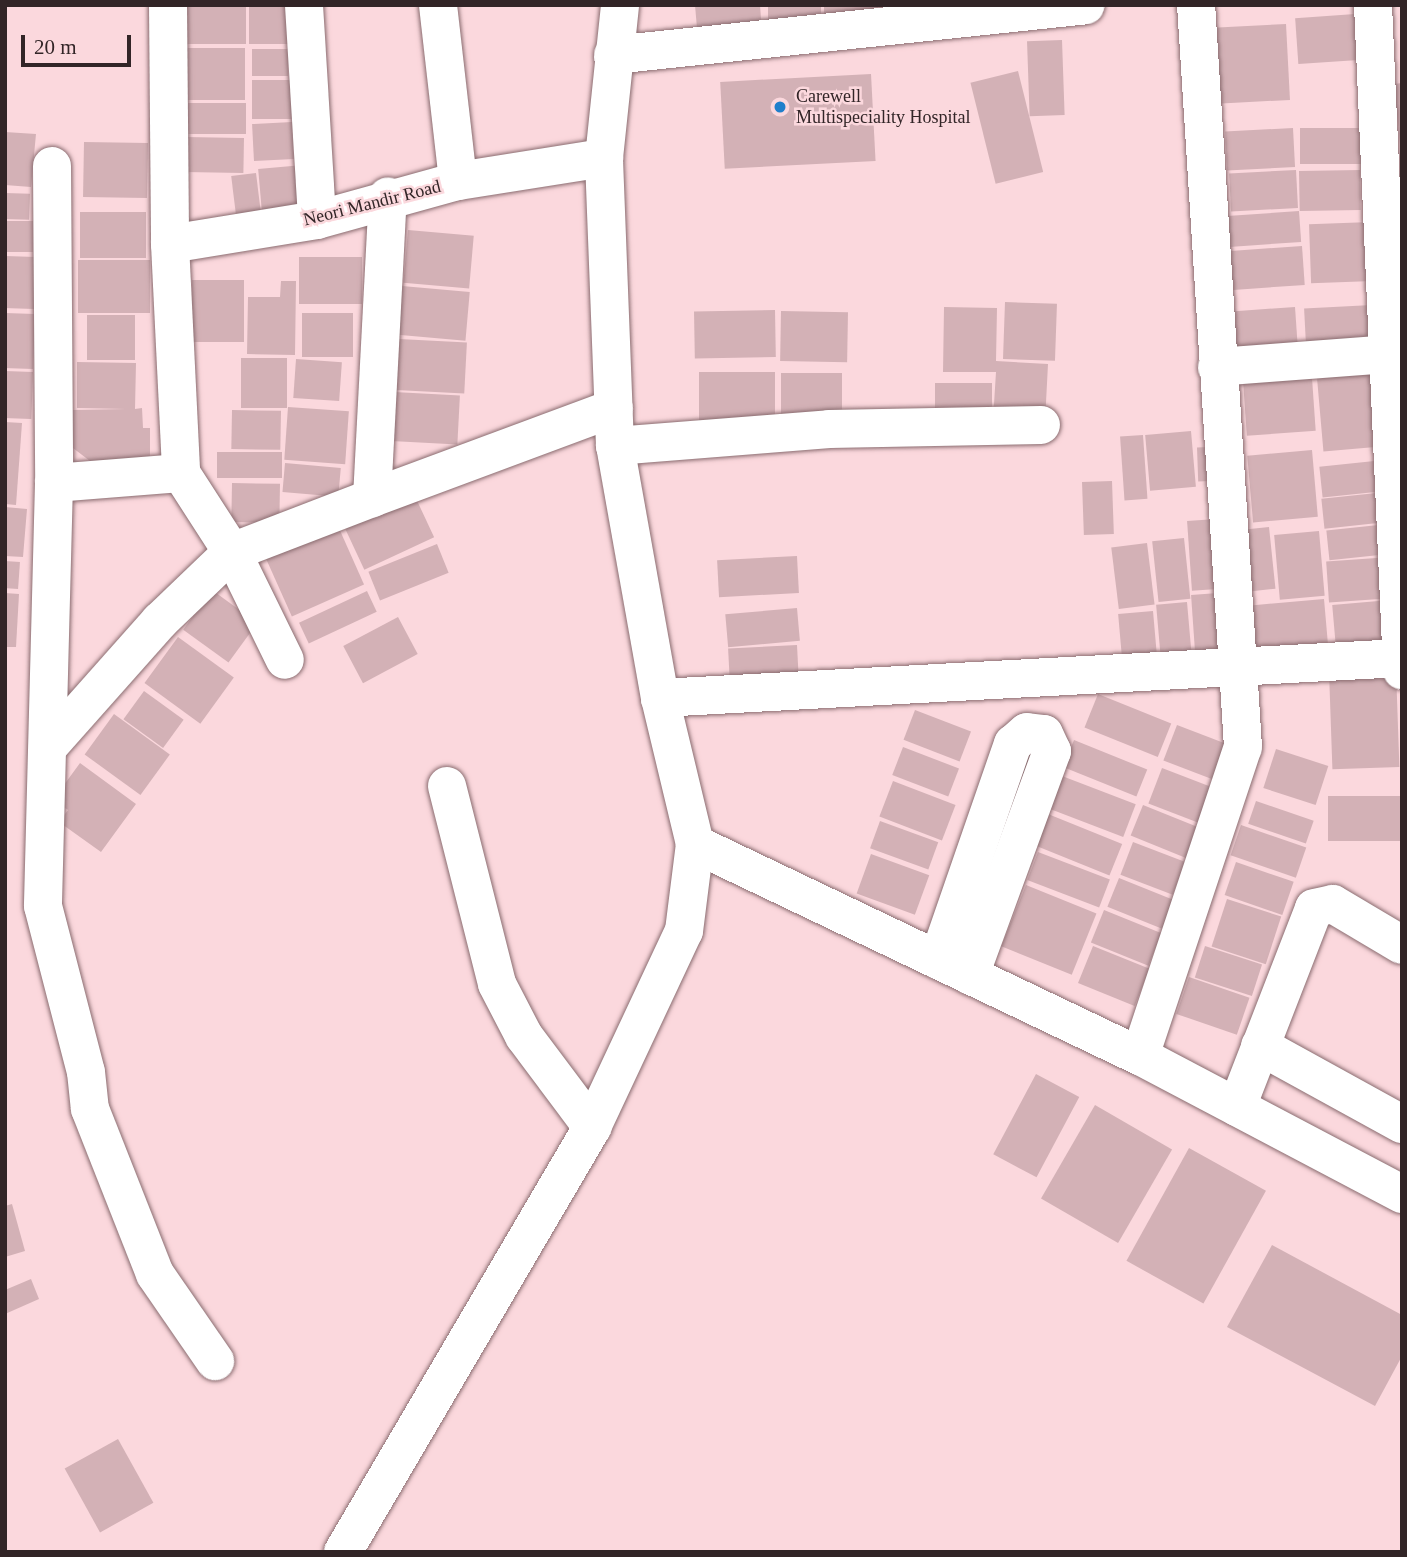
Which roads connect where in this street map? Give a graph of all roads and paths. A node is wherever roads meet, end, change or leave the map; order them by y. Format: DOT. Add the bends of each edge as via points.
graph roads {
  1 [pos="168,5"];
  2 [pos="304,5"];
  3 [pos="438,5"];
  4 [pos="620,5"];
  5 [pos="1085,5"];
  6 [pos="1196,5"];
  7 [pos="1373,5"];
  8 [pos="613,55"];
  9 [pos="604,158"];
  10 [pos="52,166"];
  11 [pos="458,181"];
  12 [pos="388,196"];
  13 [pos="317,220"];
  14 [pos="170,244"];
  15 [pos="1397,354"];
  16 [pos="1217,367"];
  17 [pos="614,408"];
  18 [pos="1041,425"];
  19 [pos="615,446"];
  20 [pos="181,473"];
  21 [pos="54,483"];
  22 [pos="372,498"];
  23 [pos="232,552"];
  24 [pos="285,660"];
  25 [pos="1401,662"];
  26 [pos="1241,669"];
  27 [pos="660,698"];
  28 [pos="50,746"];
  29 [pos="447,786"];
  30 [pos="695,844"];
  31 [pos="972,917"];
  32 [pos="1402,945"];
  33 [pos="954,968"];
  34 [pos="1260,1046"];
  35 [pos="1140,1056"];
  36 [pos="1237,1107"];
  37 [pos="1402,1124"];
  38 [pos="592,1126"];
  39 [pos="1402,1194"];
  40 [pos="215,1361"];
  41 [pos="343,1552"];
  1 -- 14 [label="street"];
  2 -- 13 [label="street"];
  3 -- 11 [label="street"];
  4 -- 8 [label="street"];
  5 -- 8 [label="street"];
  6 -- 16 [label="street"];
  7 -- 15 [label="street"];
  8 -- 9 [label="street"];
  9 -- 11 [label="street, Neori Mandir Road"];
  9 -- 17 [label="street"];
  10 -- 21 [label="street"];
  11 -- 12 [label="street, Neori Mandir Road"];
  12 -- 13 [label="street, Neori Mandir Road"];
  12 -- 22 [label="street"];
  13 -- 14 [label="street, Neori Mandir Road"];
  14 -- 20 [label="street"];
  15 -- 16 [label="street"];
  15 -- 25 [label="street"];
  16 -- 26 [label="street"];
  17 -- 19 [label="street"];
  17 -- 22 [label="street"];
  18 -- 19 [label="street" via="842,429"];
  19 -- 27 [label="street"];
  20 -- 21 [label="street"];
  20 -- 23 [label="street"];
  21 -- 28 [label="street"];
  22 -- 23 [label="street"];
  23 -- 24 [label="street"];
  23 -- 28 [label="street" via="160,621"];
  25 -- 26 [label="street"];
  26 -- 27 [label="street"];
  26 -- 35 [label="street" via="1243,747"];
  27 -- 30 [label="street"];
  28 -- 40 [label="street" via="43,906 86,1072 90,1109 155,1274"];
  29 -- 38 [label="street" via="497,984 524,1036"];
  30 -- 33 [label="street"];
  30 -- 38 [label="street" via="684,931"];
  31 -- 33 [label="street"];
  32 -- 34 [label="street" via="1333,904 1314,908"];
  33 -- 35 [label="street"];
  34 -- 36 [label="street"];
  34 -- 37 [label="street"];
  35 -- 36 [label="street"];
  36 -- 39 [label="street"];
  38 -- 41 [label="street"];
}
